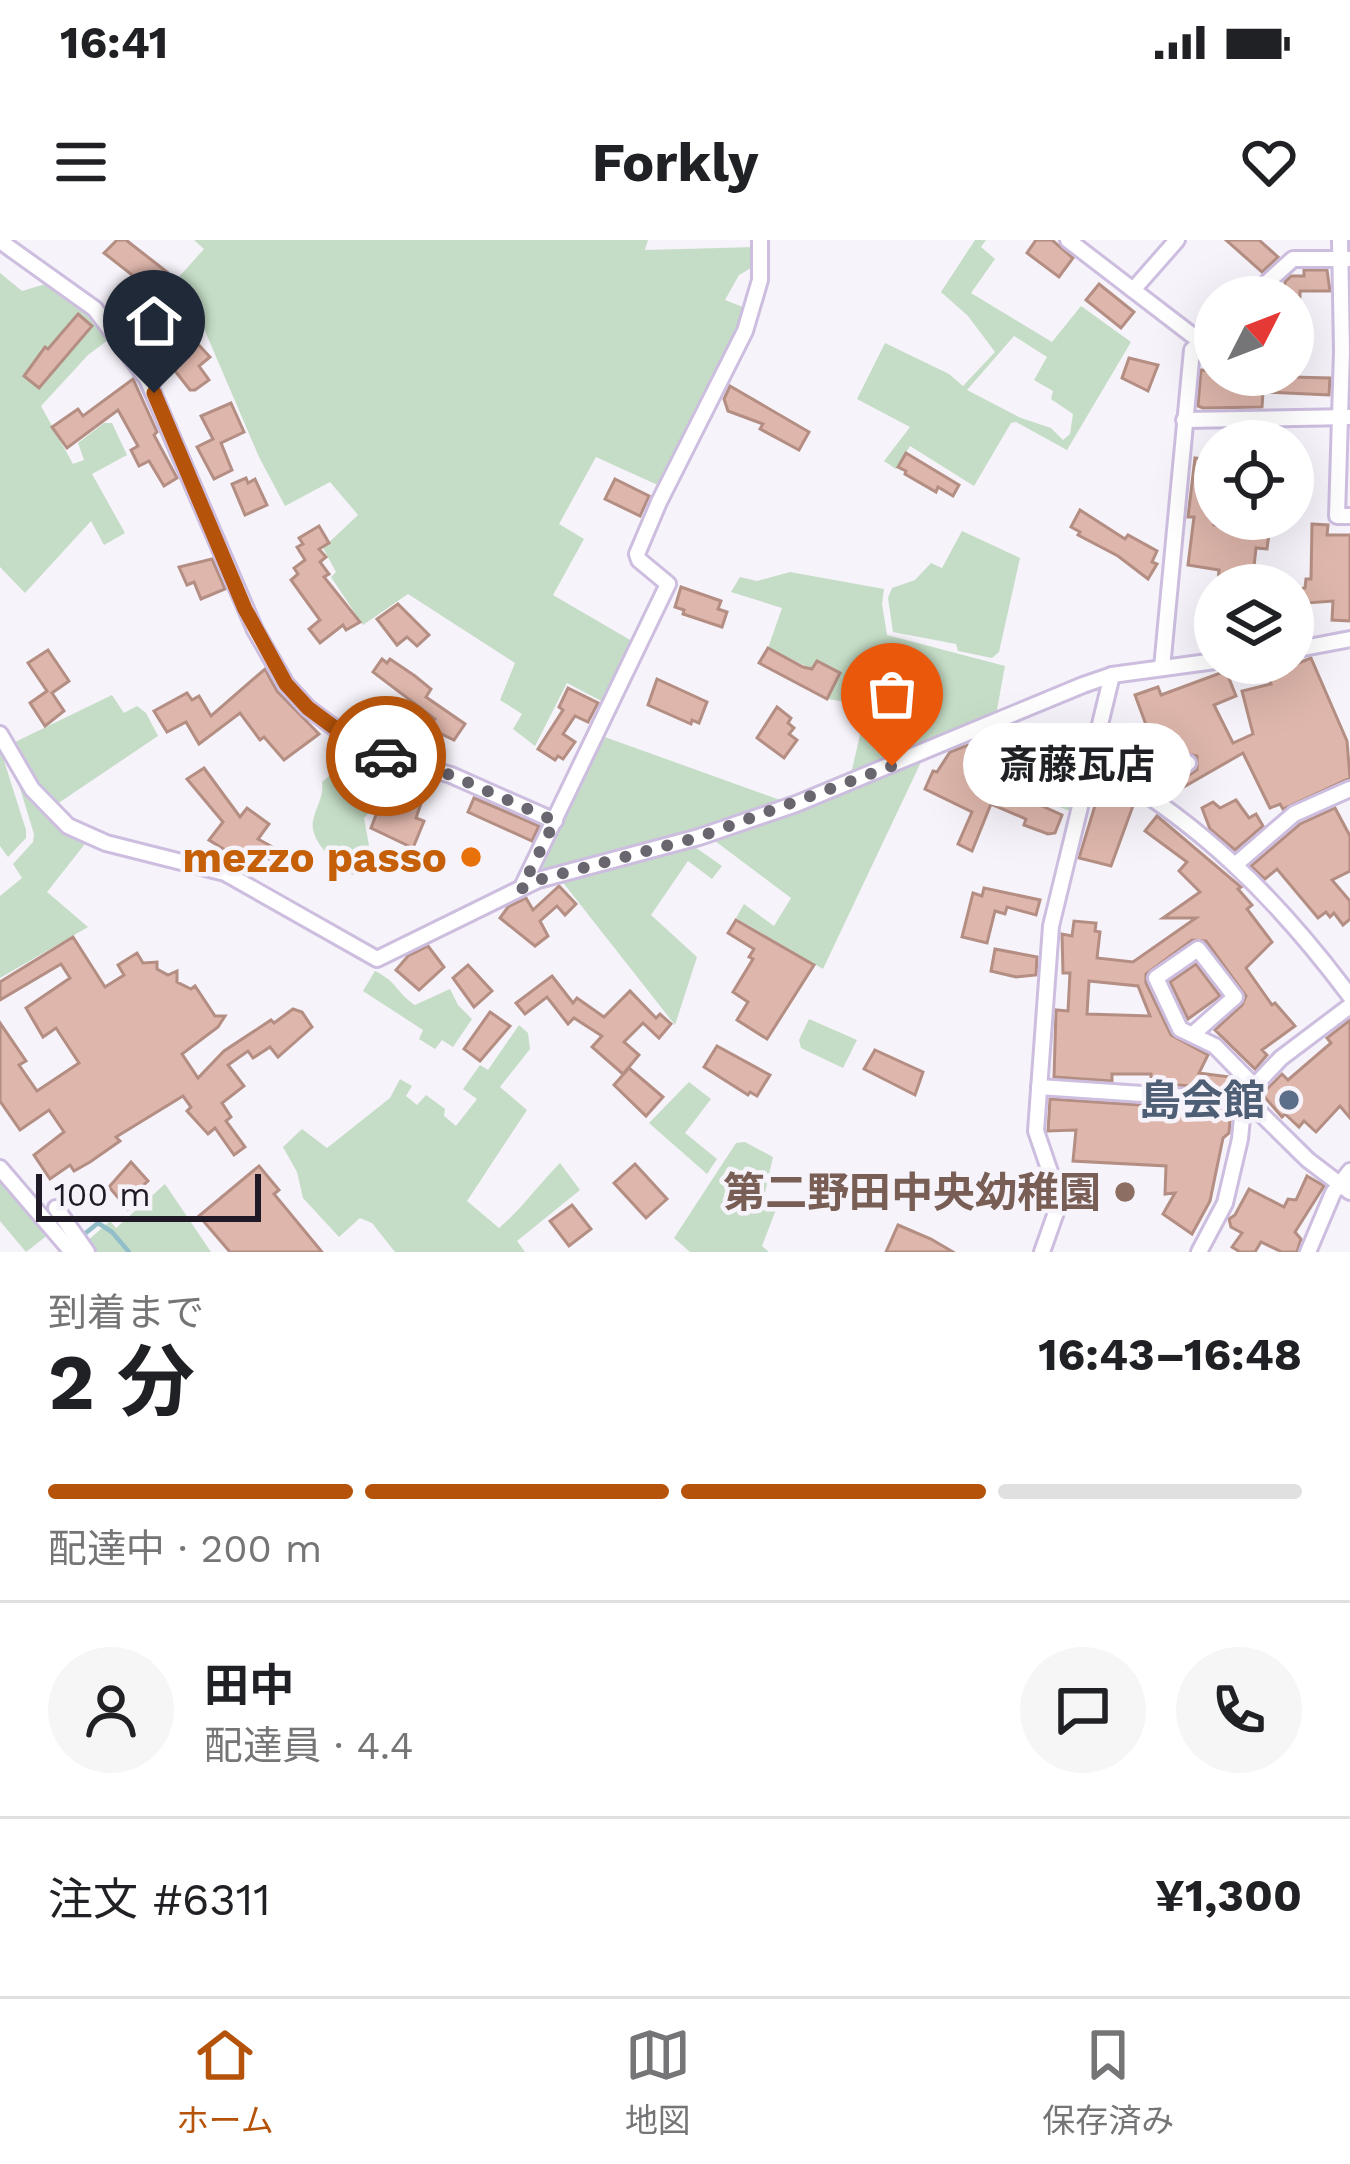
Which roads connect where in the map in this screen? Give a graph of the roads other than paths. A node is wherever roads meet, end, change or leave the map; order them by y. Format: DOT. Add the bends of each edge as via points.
graph roads {
  1 [pos="760,240"];
  2 [pos="1177,240"];
  3 [pos="1340,240"];
  4 [pos="0,241"];
  5 [pos="1070,241"];
  6 [pos="1346,259"];
  7 [pos="1275,276"];
  8 [pos="1133,290"];
  9 [pos="1194,337"];
  10 [pos="1194,348"];
  11 [pos="1345,417"];
  12 [pos="1184,420"];
  13 [pos="1350,516"];
  14 [pos="1350,639"];
  15 [pos="1314,646"];
  16 [pos="1194,664"];
  17 [pos="1162,668"];
  18 [pos="1112,675"];
  19 [pos="0,734"];
  20 [pos="1091,760"];
  21 [pos="1188,764"];
  22 [pos="1350,789"];
  23 [pos="1142,790"];
  24 [pos="555,821"];
  25 [pos="1235,865"];
  26 [pos="521,889"];
  27 [pos="1350,996"];
  28 [pos="1350,1006"];
  29 [pos="1193,1034"];
  30 [pos="1039,1087"];
  31 [pos="1248,1091"];
  32 [pos="0,1168"];
  33 [pos="1350,1171"];
  34 [pos="1345,1188"];
  35 [pos="56,1208"];
  36 [pos="72,1252"];
  37 [pos="87,1252"];
  38 [pos="1042,1252"];
  39 [pos="1199,1252"];
  40 [pos="1308,1252"];
  1 -- 24 [label="street" via="760,280 745,331 637,554 668,584"];
  2 -- 8 [label="street"];
  3 -- 6 [label="street"];
  4 -- 24 [label="street" via="94,309 147,379 255,630 308,708 380,754"];
  5 -- 8 [label="street"];
  6 -- 7 [label="street" via="1293,260"];
  6 -- 11 [label="street"];
  8 -- 9 [label="street"];
  10 -- 12 [label="street"];
  11 -- 12 [label="street"];
  11 -- 13 [label="street" via="1337,516"];
  12 -- 17 [label="street"];
  14 -- 15 [label="street"];
  16 -- 17 [label="street"];
  17 -- 18 [label="street"];
  18 -- 20 [label="street"];
  18 -- 26 [label="street" via="796,804"];
  19 -- 26 [label="street" via="32,789 68,826 225,873 377,959"];
  20 -- 23 [label="street"];
  20 -- 30 [label="street" via="1051,926"];
  21 -- 23 [label="street"];
  22 -- 25 [label="street" via="1294,814"];
  23 -- 25 [label="street"];
  24 -- 26 [label="street"];
  25 -- 27 [label="street" via="1300,929"];
  28 -- 31 [label="street"];
  29 -- 29 [label="street" via="1235,997 1198,949 1156,978 1180,1029"];
  29 -- 31 [label="street" via="1234,1062"];
  30 -- 31 [label="street" via="1231,1100"];
  30 -- 38 [label="street" via="1036,1131 1060,1201"];
  31 -- 34 [label="street" via="1308,1160"];
  31 -- 39 [label="street" via="1225,1203"];
  32 -- 36 [label="street"];
  33 -- 34 [label="street"];
  34 -- 40 [label="street"];
  35 -- 37 [label="street"];
}
